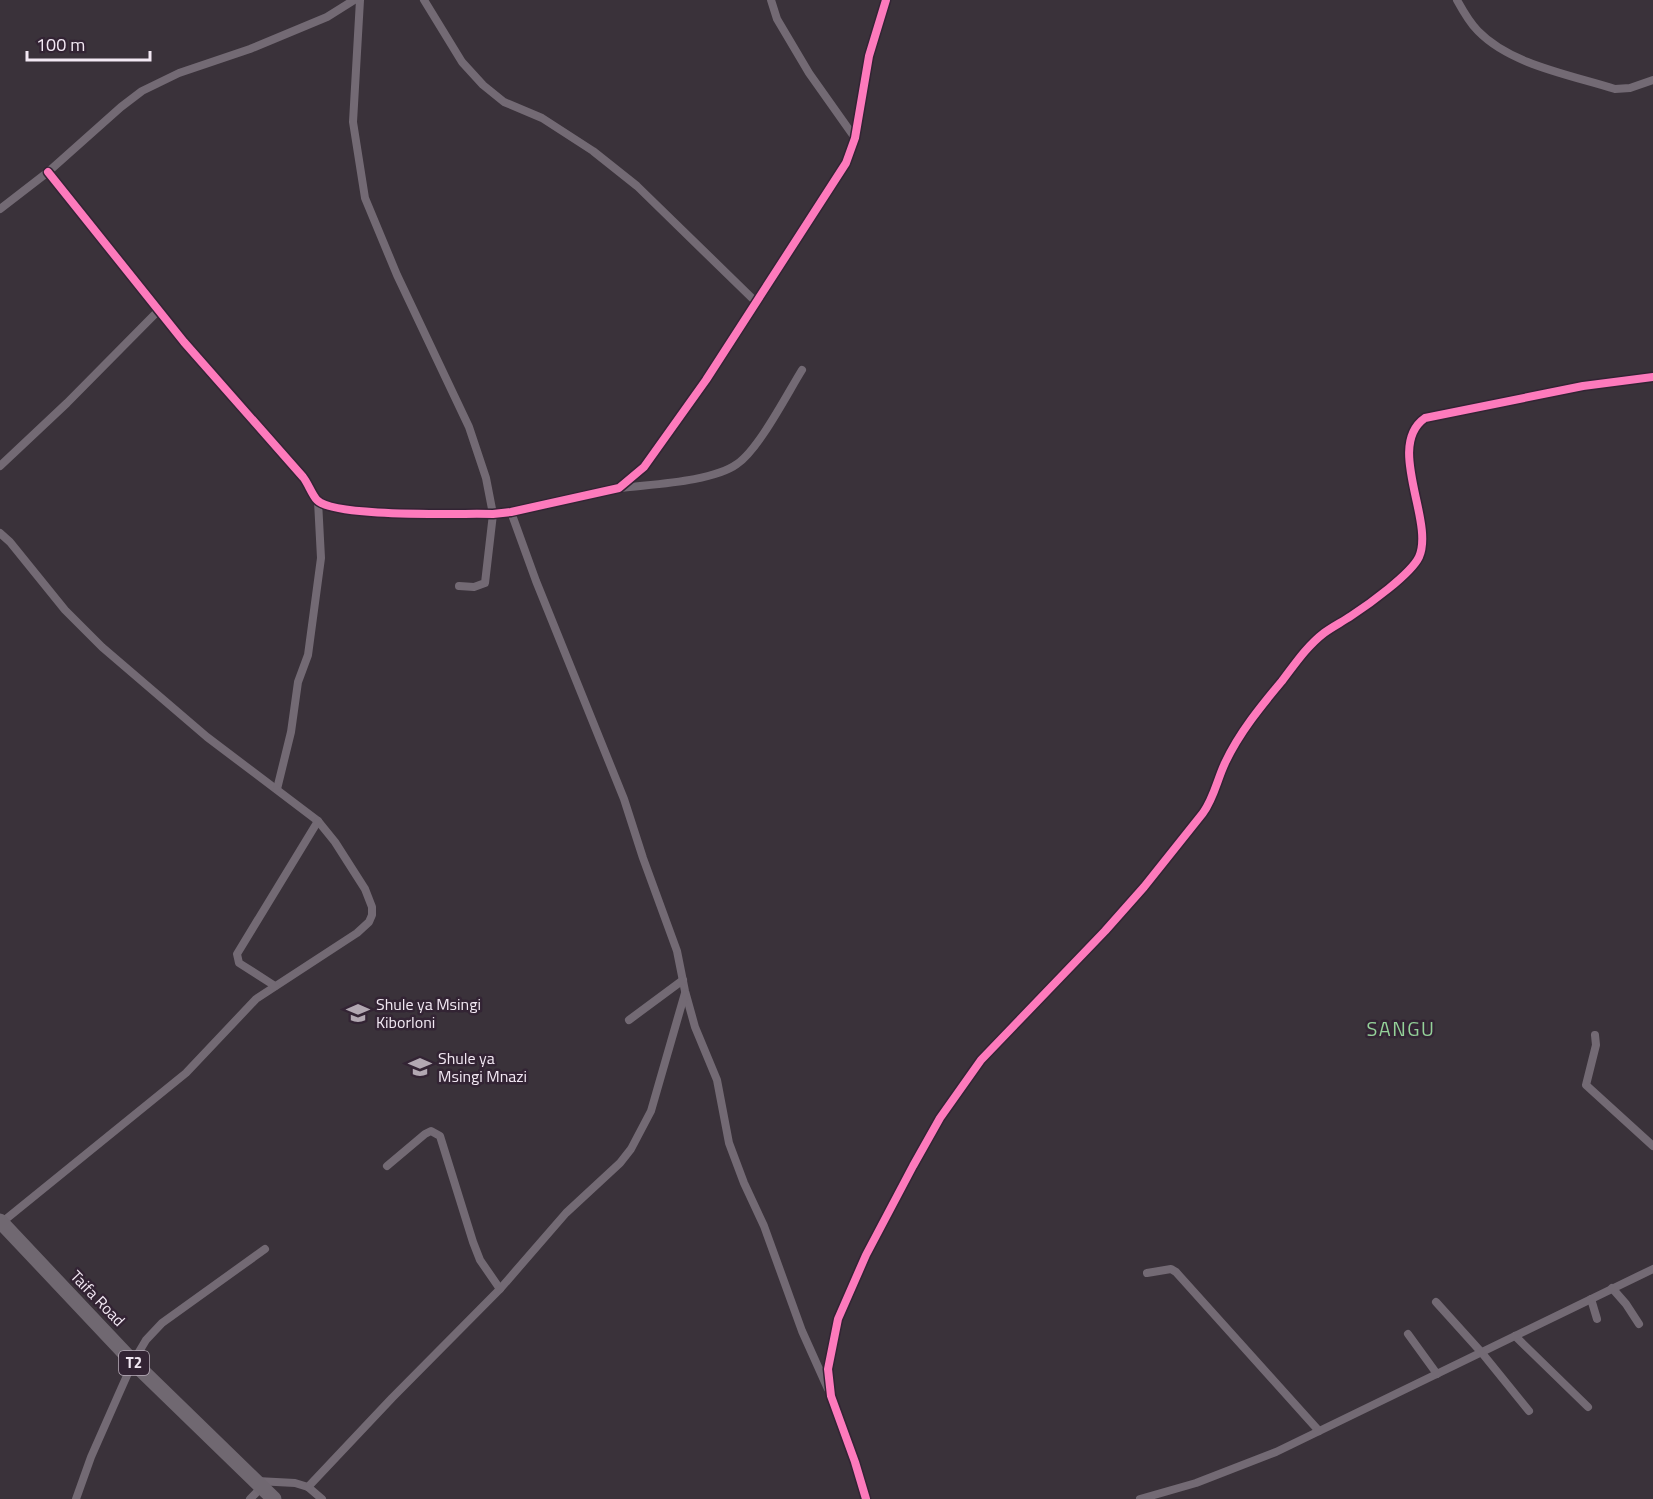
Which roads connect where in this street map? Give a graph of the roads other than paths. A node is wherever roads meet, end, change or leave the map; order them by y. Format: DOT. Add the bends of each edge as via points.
graph roads {
  1 [pos="354,0"];
  2 [pos="360,0"];
  3 [pos="424,0"];
  4 [pos="771,0"];
  5 [pos="886,0"];
  6 [pos="1457,0"];
  7 [pos="1653,80"];
  8 [pos="855,138"];
  9 [pos="48,172"];
  10 [pos="0,208"];
  11 [pos="756,302"];
  12 [pos="158,311"];
  13 [pos="802,370"];
  14 [pos="1653,377"];
  15 [pos="0,466"];
  16 [pos="619,488"];
  17 [pos="318,501"];
  18 [pos="512,512"];
  19 [pos="493,514"];
  20 [pos="0,533"];
  21 [pos="459,586"];
  22 [pos="277,789"];
  23 [pos="318,821"];
  24 [pos="683,980"];
  25 [pos="275,986"];
  26 [pos="685,992"];
  27 [pos="628,1020"];
  28 [pos="1595,1035"];
  29 [pos="1653,1146"];
  30 [pos="387,1166"];
  31 [pos="0,1223"];
  32 [pos="265,1249"];
  33 [pos="1653,1269"];
  34 [pos="1147,1273"];
  35 [pos="500,1288"];
  36 [pos="1612,1288"];
  37 [pos="1591,1299"];
  38 [pos="1436,1302"];
  39 [pos="1597,1319"];
  40 [pos="1640,1324"];
  41 [pos="1408,1334"];
  42 [pos="1515,1336"];
  43 [pos="1482,1353"];
  44 [pos="133,1362"];
  45 [pos="1437,1374"];
  46 [pos="831,1396"];
  47 [pos="1588,1407"];
  48 [pos="1529,1411"];
  49 [pos="1319,1431"];
  50 [pos="259,1484"];
  51 [pos="308,1487"];
  52 [pos="76,1499"];
  53 [pos="250,1499"];
  54 [pos="274,1499"];
  55 [pos="322,1499"];
  56 [pos="866,1499"];
  57 [pos="1140,1499"];
  1 -- 9 [label="street" via="327,16 142,91"];
  2 -- 19 [label="street" via="352,122 365,198 469,427"];
  3 -- 11 [label="street" via="462,62 483,86 504,102 542,118 593,150 637,186"];
  4 -- 8 [label="street" via="777,20 809,73"];
  5 -- 8 [label="street" via="869,56"];
  6 -- 7 [label="street" via="1477,31 1522,60 1616,88"];
  8 -- 11 [label="street" via="846,163"];
  9 -- 10 [label="street"];
  9 -- 12 [label="street"];
  11 -- 16 [label="street" via="644,466"];
  12 -- 15 [label="street"];
  12 -- 17 [label="street" via="303,477"];
  13 -- 16 [label="street" via="747,456 736,465 718,474"];
  14 -- 46 [label="street" via="1583,386 1425,418 1417,424 1410,439 1410,457 1421,533 1420,555 1400,579 1306,650 1245,730 1225,762 1209,806 1199,819 1105,931 981,1060 940,1118 866,1255 838,1319 828,1369"];
  16 -- 18 [label="street"];
  17 -- 19 [label="street" via="339,509 373,512"];
  17 -- 22 [label="street" via="321,558 308,655 298,682"];
  18 -- 19 [label="street"];
  18 -- 24 [label="street" via="624,799 677,951"];
  19 -- 21 [label="street" via="485,583"];
  20 -- 22 [label="street" via="102,647 207,737"];
  22 -- 23 [label="street"];
  23 -- 25 [label="street" via="237,954 240,963"];
  23 -- 25 [label="street" via="365,889 372,915 357,933"];
  24 -- 26 [label="street"];
  24 -- 27 [label="street"];
  25 -- 31 [label="street" via="256,999 186,1073"];
  26 -- 35 [label="street" via="651,1111 632,1149 566,1213"];
  26 -- 46 [label="street" via="717,1080 729,1143"];
  28 -- 29 [label="street" via="1586,1085"];
  30 -- 35 [label="street" via="425,1134 431,1131 440,1136 472,1242"];
  31 -- 44 [label="highway, Taifa Road / T2"];
  32 -- 44 [label="street" via="162,1323"];
  33 -- 36 [label="street"];
  34 -- 49 [label="street" via="1171,1269 1176,1272"];
  35 -- 51 [label="street"];
  36 -- 37 [label="street"];
  36 -- 40 [label="street"];
  37 -- 39 [label="street"];
  37 -- 42 [label="street"];
  38 -- 43 [label="street"];
  41 -- 45 [label="street"];
  42 -- 43 [label="street"];
  42 -- 47 [label="street"];
  43 -- 45 [label="street"];
  43 -- 48 [label="street"];
  44 -- 50 [label="highway, Taifa Road / T2"];
  44 -- 52 [label="street"];
  45 -- 49 [label="street"];
  46 -- 56 [label="street"];
  49 -- 57 [label="street" via="1237,1469"];
  50 -- 51 [label="street"];
  50 -- 53 [label="street"];
  50 -- 54 [label="highway, Taifa Road / T2"];
  51 -- 55 [label="street"];
}
